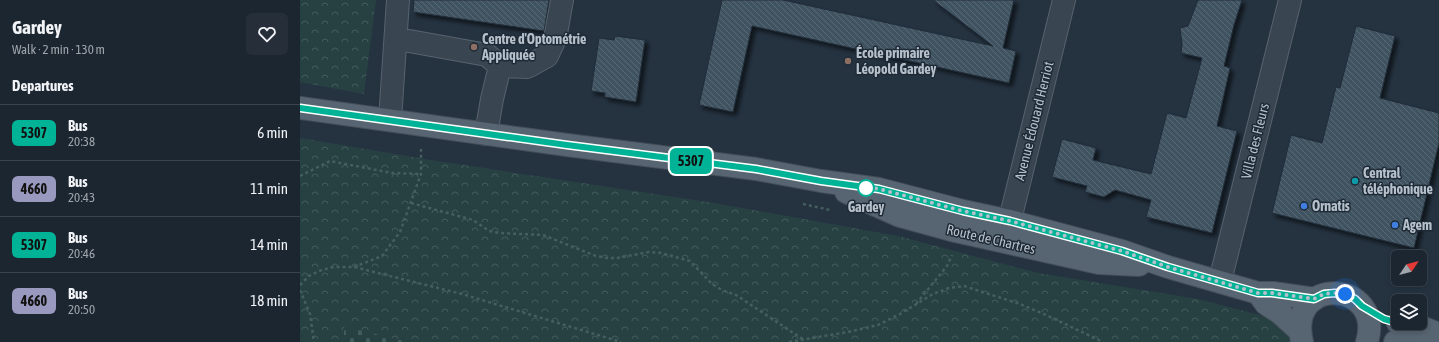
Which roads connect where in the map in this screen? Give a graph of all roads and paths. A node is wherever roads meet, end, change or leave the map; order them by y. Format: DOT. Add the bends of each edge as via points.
graph roads {
  1 [pos="398,0"];
  2 [pos="562,0"];
  3 [pos="1064,0"];
  4 [pos="1290,0"];
  5 [pos="409,41"];
  6 [pos="500,66"];
  7 [pos="300,108"];
  8 [pos="390,120"];
  9 [pos="486,134"];
  10 [pos="422,146"];
  11 [pos="421,174"];
  12 [pos="300,176"];
  13 [pos="821,181"];
  14 [pos="411,203"];
  15 [pos="802,204"];
  16 [pos="833,210"];
  17 [pos="1010,221"];
  18 [pos="1005,242"];
  19 [pos="947,266"];
  20 [pos="354,267"];
  21 [pos="1168,267"];
  22 [pos="1220,281"];
  23 [pos="300,285"];
  24 [pos="300,290"];
  25 [pos="1258,293"];
  26 [pos="1314,299"];
  27 [pos="914,306"];
  28 [pos="1362,306"];
  29 [pos="1391,321"];
  30 [pos="1427,329"];
  31 [pos="1439,334"];
  32 [pos="1301,337"];
  33 [pos="1439,338"];
  34 [pos="804,340"];
  35 [pos="314,342"];
  36 [pos="622,342"];
  37 [pos="789,342"];
  38 [pos="1103,342"];
  39 [pos="1367,342"];
  40 [pos="1395,342"];
  1 -- 8 [label="street"];
  2 -- 6 [label="street" via="555,39 547,56 527,67"];
  3 -- 17 [label="street, Avenue Édouard Herriot"];
  4 -- 22 [label="street, Villa des Fleurs"];
  5 -- 6 [label="street" via="487,55"];
  6 -- 9 [label="street"];
  7 -- 8 [label="main road, Route de Chartres"];
  8 -- 9 [label="main road, Route de Chartres"];
  9 -- 13 [label="main road, Route de Chartres" via="756,169"];
  10 -- 11 [label="path"];
  11 -- 12 [label="path" via="392,173 330,161"];
  11 -- 14 [label="path"];
  13 -- 17 [label="main road, Route de Chartres" via="879,189"];
  13 -- 18 [label="main road, Route de Chartres" via="900,216"];
  14 -- 20 [label="path" via="400,232 382,256"];
  14 -- 34 [label="path" via="473,220 489,231 543,235 596,256 617,258 649,252 690,261 712,284 736,295"];
  15 -- 16 [label="path"];
  17 -- 18 [label="street, Avenue Édouard Herriot"];
  17 -- 21 [label="main road, Route de Chartres" via="1122,251"];
  18 -- 21 [label="main road, Route de Chartres" via="1099,263"];
  19 -- 27 [label="path"];
  20 -- 23 [label="path" via="319,271"];
  20 -- 36 [label="path" via="462,294"];
  21 -- 22 [label="main road, Route de Chartres"];
  22 -- 25 [label="main road, Route de Chartres"];
  24 -- 35 [label="path" via="310,314"];
  25 -- 26 [label="main road, Route de Chartres"];
  25 -- 32 [label="main road, Route de Chartres"];
  26 -- 28 [label="main road" via="1324,294 1335,293 1355,299"];
  26 -- 32 [label="main road" via="1302,313"];
  27 -- 34 [label="path" via="878,325"];
  27 -- 38 [label="path" via="949,288 964,286 1039,312"];
  28 -- 29 [label="main road"];
  28 -- 39 [label="main road" via="1370,324"];
  30 -- 31 [label="main road"];
  33 -- 40 [label="main road"];
  34 -- 37 [label="path"];
}
